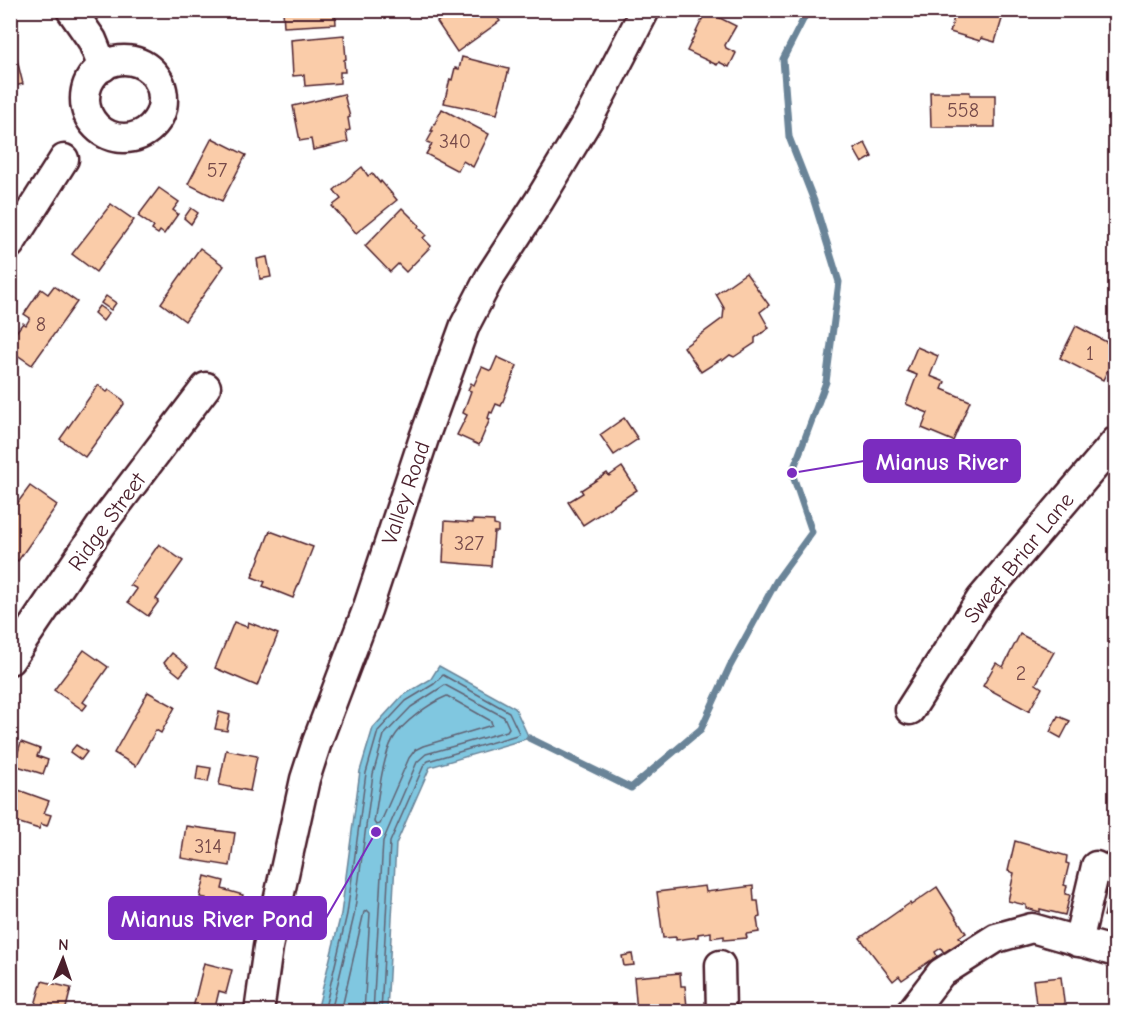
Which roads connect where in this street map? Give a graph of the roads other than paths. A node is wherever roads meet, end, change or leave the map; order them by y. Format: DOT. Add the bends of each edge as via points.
graph roads {
  1 [pos="71,10"];
  2 [pos="645,10"];
  3 [pos="103,67"];
  4 [pos="64,159"];
  5 [pos="10,244"];
  6 [pos="206,387"];
  7 [pos="1116,441"];
  8 [pos="10,660"];
  9 [pos="910,710"];
  10 [pos="1096,866"];
  11 [pos="1078,942"];
  12 [pos="1116,952"];
  13 [pos="720,965"];
  14 [pos="260,1011"];
  15 [pos="721,1011"];
  16 [pos="911,1011"];
  1 -- 3 [label="street" via="92,40"];
  2 -- 14 [label="street, Valley Road" via="589,117 491,275 465,325 311,761 268,947"];
  4 -- 5 [label="street"];
  6 -- 8 [label="street, Ridge Street" via="102,524"];
  7 -- 9 [label="street, Sweet Briar Lane" via="981,599"];
  10 -- 11 [label="street"];
  11 -- 12 [label="street"];
  11 -- 16 [label="street" via="1032,928 996,938 940,974"];
  13 -- 15 [label="street"];
}
